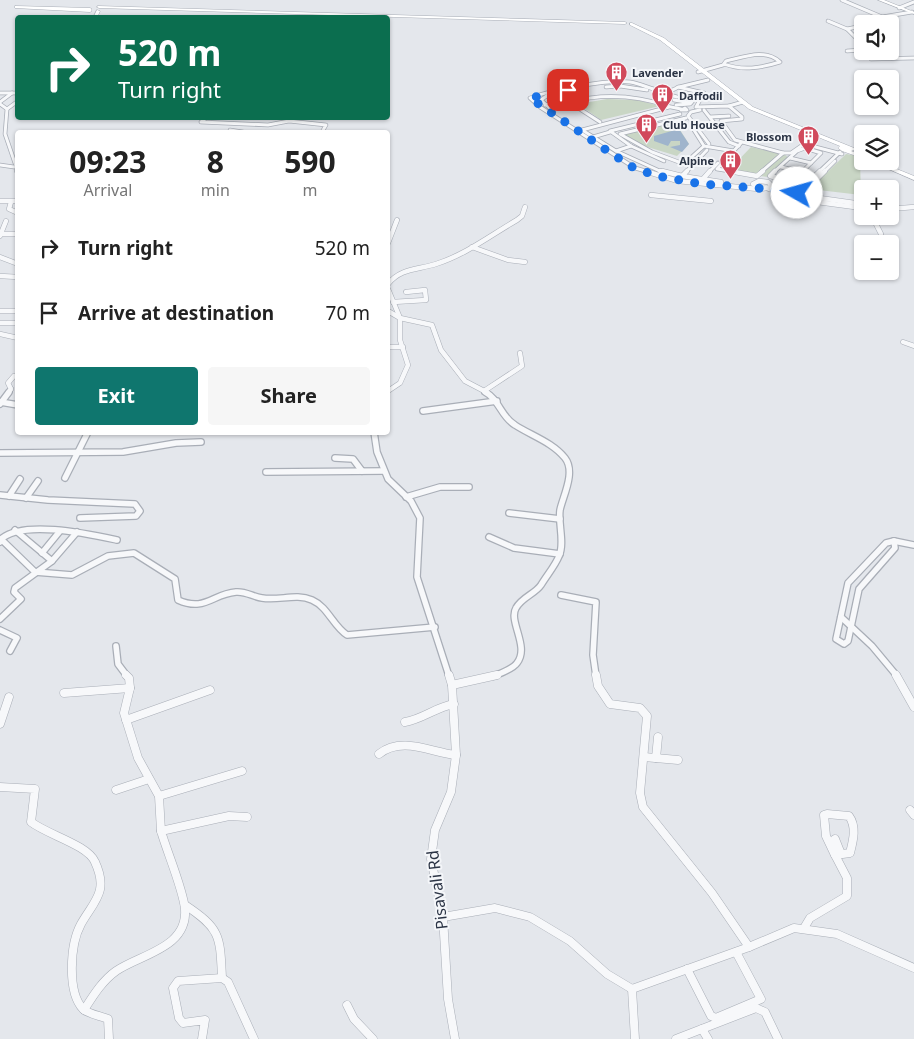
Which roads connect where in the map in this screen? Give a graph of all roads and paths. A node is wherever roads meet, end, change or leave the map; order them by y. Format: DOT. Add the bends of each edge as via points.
graph roads {
  1 [pos="842,0"];
  2 [pos="880,0"];
  3 [pos="914,2"];
  4 [pos="49,8"];
  5 [pos="899,8"];
  6 [pos="100,9"];
  7 [pos="91,10"];
  8 [pos="913,13"];
  9 [pos="90,15"];
  10 [pos="97,15"];
  11 [pos="340,15"];
  12 [pos="875,15"];
  13 [pos="898,15"];
  14 [pos="390,16"];
  15 [pos="828,22"];
  16 [pos="854,28"];
  17 [pos="847,29"];
  18 [pos="854,36"];
  19 [pos="847,51"];
  20 [pos="854,51"];
  21 [pos="899,58"];
  22 [pos="914,58"];
  23 [pos="724,64"];
  24 [pos="701,72"];
  25 [pos="708,80"];
  26 [pos="642,86"];
  27 [pos="602,87"];
  28 [pos="680,88"];
  29 [pos="699,92"];
  30 [pos="0,93"];
  31 [pos="15,93"];
  32 [pos="607,94"];
  33 [pos="544,96"];
  34 [pos="637,96"];
  35 [pos="563,102"];
  36 [pos="0,103"];
  37 [pos="15,103"];
  38 [pos="538,103"];
  39 [pos="553,103"];
  40 [pos="672,103"];
  41 [pos="740,103"];
  42 [pos="690,104"];
  43 [pos="545,105"];
  44 [pos="729,107"];
  45 [pos="696,108"];
  46 [pos="7,109"];
  47 [pos="0,110"];
  48 [pos="704,110"];
  49 [pos="685,112"];
  50 [pos="680,114"];
  51 [pos="640,115"];
  52 [pos="733,116"];
  53 [pos="710,117"];
  54 [pos="204,120"];
  55 [pos="592,121"];
  56 [pos="600,122"];
  57 [pos="649,122"];
  58 [pos="574,128"];
  59 [pos="621,128"];
  60 [pos="323,130"];
  61 [pos="610,132"];
  62 [pos="593,137"];
  63 [pos="726,143"];
  64 [pos="740,144"];
  65 [pos="631,146"];
  66 [pos="707,147"];
  67 [pos="844,150"];
  68 [pos="616,151"];
  69 [pos="734,151"];
  70 [pos="728,152"];
  71 [pos="783,153"];
  72 [pos="854,153"];
  73 [pos="658,159"];
  74 [pos="788,160"];
  75 [pos="811,163"];
  76 [pos="0,165"];
  77 [pos="644,165"];
  78 [pos="14,166"];
  79 [pos="781,166"];
  80 [pos="690,168"];
  81 [pos="899,168"];
  82 [pos="658,170"];
  83 [pos="894,170"];
  84 [pos="710,171"];
  85 [pos="803,172"];
  86 [pos="914,174"];
  87 [pos="682,176"];
  88 [pos="745,176"];
  89 [pos="760,178"];
  90 [pos="914,178"];
  91 [pos="690,180"];
  92 [pos="702,180"];
  93 [pos="744,186"];
  94 [pos="728,187"];
  95 [pos="771,188"];
  96 [pos="758,189"];
  97 [pos="728,193"];
  98 [pos="651,194"];
  99 [pos="800,196"];
  100 [pos="0,201"];
  101 [pos="711,201"];
  102 [pos="12,202"];
  103 [pos="854,203"];
  104 [pos="854,206"];
  105 [pos="525,207"];
  106 [pos="914,207"];
  107 [pos="899,208"];
  108 [pos="15,212"];
  109 [pos="397,220"];
  110 [pos="6,221"];
  111 [pos="876,225"];
  112 [pos="15,234"];
  113 [pos="881,234"];
  114 [pos="0,235"];
  115 [pos="390,238"];
  116 [pos="472,246"];
  117 [pos="0,257"];
  118 [pos="525,262"];
  119 [pos="15,263"];
  120 [pos="0,276"];
  121 [pos="15,277"];
  122 [pos="390,282"];
  123 [pos="417,290"];
  124 [pos="406,292"];
  125 [pos="390,295"];
  126 [pos="417,301"];
  127 [pos="393,302"];
  128 [pos="0,311"];
  129 [pos="15,311"];
  130 [pos="390,312"];
  131 [pos="400,318"];
  132 [pos="0,322"];
  133 [pos="15,323"];
  134 [pos="0,334"];
  135 [pos="15,337"];
  136 [pos="903,342"];
  137 [pos="914,346"];
  138 [pos="390,347"];
  139 [pos="403,347"];
  140 [pos="520,353"];
  141 [pos="14,376"];
  142 [pos="390,388"];
  143 [pos="14,389"];
  144 [pos="484,391"];
  145 [pos="497,401"];
  146 [pos="0,403"];
  147 [pos="15,405"];
  148 [pos="423,412"];
  149 [pos="87,435"];
  150 [pos="375,435"];
  151 [pos="201,442"];
  152 [pos="0,452"];
  153 [pos="78,453"];
  154 [pos="335,458"];
  155 [pos="362,471"];
  156 [pos="384,471"];
  157 [pos="266,472"];
  158 [pos="65,478"];
  159 [pos="20,479"];
  160 [pos="38,481"];
  161 [pos="469,488"];
  162 [pos="0,495"];
  163 [pos="9,496"];
  164 [pos="406,497"];
  165 [pos="26,498"];
  166 [pos="509,513"];
  167 [pos="80,518"];
  168 [pos="560,519"];
  169 [pos="15,530"];
  170 [pos="60,531"];
  171 [pos="77,532"];
  172 [pos="489,536"];
  173 [pos="117,540"];
  174 [pos="1,541"];
  175 [pos="894,541"];
  176 [pos="914,545"];
  177 [pos="42,553"];
  178 [pos="560,554"];
  179 [pos="52,561"];
  180 [pos="39,573"];
  181 [pos="852,577"];
  182 [pos="863,583"];
  183 [pos="846,589"];
  184 [pos="857,592"];
  185 [pos="561,595"];
  186 [pos="841,617"];
  187 [pos="0,619"];
  188 [pos="851,625"];
  189 [pos="435,627"];
  190 [pos="0,630"];
  191 [pos="116,646"];
  192 [pos="10,651"];
  193 [pos="452,685"];
  194 [pos="130,688"];
  195 [pos="210,690"];
  196 [pos="64,693"];
  197 [pos="9,698"];
  198 [pos="454,704"];
  199 [pos="914,707"];
  200 [pos="126,720"];
  201 [pos="404,722"];
  202 [pos="0,724"];
  203 [pos="658,737"];
  204 [pos="645,747"];
  205 [pos="656,748"];
  206 [pos="379,754"];
  207 [pos="456,755"];
  208 [pos="644,757"];
  209 [pos="656,758"];
  210 [pos="678,760"];
  211 [pos="242,772"];
  212 [pos="149,778"];
  213 [pos="0,787"];
  214 [pos="116,790"];
  215 [pos="159,796"];
  216 [pos="247,817"];
  217 [pos="160,831"];
  218 [pos="835,839"];
  219 [pos="838,855"];
  220 [pos="185,905"];
  221 [pos="443,917"];
  222 [pos="804,928"];
  223 [pos="749,947"];
  224 [pos="736,952"];
  225 [pos="914,968"];
  226 [pos="687,969"];
  227 [pos="222,978"];
  228 [pos="632,989"];
  229 [pos="347,1005"];
  230 [pos="84,1010"];
  231 [pos="702,1029"];
  232 [pos="109,1039"];
  233 [pos="202,1039"];
  234 [pos="254,1039"];
  235 [pos="373,1039"];
  236 [pos="456,1039"];
  237 [pos="635,1039"];
  238 [pos="676,1039"];
  239 [pos="708,1039"];
  240 [pos="778,1039"];
  1 -- 12 [label="street"];
  2 -- 5 [label="street"];
  3 -- 5 [label="street"];
  4 -- 4 [label="street" via="16,7"];
  4 -- 7 [label="street"];
  5 -- 8 [label="street"];
  6 -- 7 [label="street"];
  6 -- 10 [label="street"];
  6 -- 11 [label="street"];
  7 -- 9 [label="street"];
  8 -- 13 [label="street"];
  14 -- 24 [label="street" via="627,24 657,40"];
  15 -- 17 [label="street"];
  16 -- 17 [label="street"];
  17 -- 18 [label="street"];
  19 -- 20 [label="street"];
  21 -- 22 [label="street"];
  23 -- 23 [label="street" via="764,54 776,57 780,62 745,69 734,69"];
  23 -- 24 [label="street"];
  24 -- 25 [label="street"];
  24 -- 41 [label="street"];
  25 -- 28 [label="street"];
  25 -- 41 [label="street"];
  26 -- 27 [label="street" via="624,83"];
  26 -- 28 [label="street" via="669,91"];
  26 -- 34 [label="street"];
  26 -- 38 [label="street" via="621,81 532,96 530,99"];
  26 -- 40 [label="street"];
  27 -- 32 [label="street"];
  27 -- 33 [label="street"];
  28 -- 40 [label="street"];
  28 -- 45 [label="street" via="704,93"];
  29 -- 40 [label="street" via="691,102"];
  30 -- 31 [label="street"];
  31 -- 36 [label="street"];
  32 -- 34 [label="street"];
  32 -- 35 [label="street"];
  33 -- 38 [label="street" via="534,98"];
  33 -- 39 [label="street"];
  33 -- 43 [label="street" via="541,100"];
  34 -- 40 [label="street"];
  35 -- 39 [label="street"];
  35 -- 55 [label="street"];
  36 -- 46 [label="street"];
  37 -- 46 [label="street"];
  38 -- 58 [label="street"];
  39 -- 43 [label="street"];
  40 -- 42 [label="street"];
  40 -- 49 [label="street"];
  40 -- 51 [label="street"];
  40 -- 56 [label="street"];
  40 -- 56 [label="street" via="633,96 602,95 569,102"];
  41 -- 44 [label="street"];
  41 -- 67 [label="street" via="749,110"];
  43 -- 58 [label="street"];
  44 -- 45 [label="street"];
  44 -- 48 [label="street"];
  44 -- 64 [label="street" via="743,118 721,121"];
  45 -- 49 [label="street"];
  46 -- 47 [label="street"];
  46 -- 78 [label="street" via="1,120 0,138"];
  48 -- 53 [label="street"];
  48 -- 66 [label="street" via="691,112 688,116"];
  49 -- 59 [label="street" via="626,130"];
  49 -- 66 [label="street"];
  49 -- 66 [label="street" via="620,134 652,152 684,164"];
  50 -- 57 [label="street"];
  51 -- 57 [label="street"];
  51 -- 62 [label="street" via="582,130"];
  52 -- 53 [label="street"];
  53 -- 63 [label="street"];
  53 -- 64 [label="street" via="729,142"];
  54 -- 60 [label="street" via="201,122 268,125 289,121 326,125"];
  56 -- 58 [label="street"];
  57 -- 59 [label="street"];
  58 -- 91 [label="street" via="634,168 657,176"];
  59 -- 61 [label="street"];
  61 -- 62 [label="street"];
  61 -- 65 [label="street"];
  62 -- 68 [label="street"];
  64 -- 69 [label="street"];
  64 -- 71 [label="street"];
  65 -- 68 [label="street"];
  65 -- 73 [label="street"];
  66 -- 69 [label="street"];
  66 -- 80 [label="street"];
  67 -- 71 [label="street" via="804,144"];
  67 -- 72 [label="street"];
  67 -- 99 [label="street"];
  68 -- 77 [label="street"];
  69 -- 89 [label="street" via="717,169"];
  70 -- 84 [label="street"];
  71 -- 89 [label="street"];
  73 -- 77 [label="street"];
  73 -- 80 [label="street"];
  74 -- 75 [label="street"];
  74 -- 75 [label="street" via="802,149 821,152"];
  74 -- 79 [label="street"];
  74 -- 89 [label="street" via="777,163"];
  75 -- 85 [label="street"];
  76 -- 78 [label="street"];
  77 -- 82 [label="street"];
  79 -- 85 [label="street"];
  79 -- 85 [label="street" via="770,176 792,182"];
  80 -- 87 [label="street"];
  81 -- 86 [label="street"];
  82 -- 87 [label="street"];
  82 -- 91 [label="street"];
  83 -- 90 [label="street"];
  84 -- 88 [label="street"];
  84 -- 92 [label="street"];
  87 -- 92 [label="street"];
  89 -- 95 [label="street" via="770,183"];
  89 -- 96 [label="street" via="754,184"];
  91 -- 94 [label="street"];
  92 -- 93 [label="street"];
  94 -- 96 [label="street"];
  94 -- 97 [label="street"];
  95 -- 96 [label="street"];
  95 -- 99 [label="street"];
  98 -- 101 [label="street"];
  99 -- 103 [label="street"];
  99 -- 104 [label="street"];
  100 -- 102 [label="street"];
  102 -- 108 [label="street" via="10,209"];
  105 -- 116 [label="street" via="517,220"];
  106 -- 107 [label="street"];
  109 -- 115 [label="street"];
  110 -- 114 [label="street"];
  111 -- 113 [label="street"];
  112 -- 114 [label="street"];
  116 -- 118 [label="street" via="508,260"];
  116 -- 122 [label="street" via="430,266 396,274"];
  117 -- 119 [label="street"];
  120 -- 121 [label="street"];
  123 -- 124 [label="street"];
  123 -- 126 [label="street"];
  123 -- 126 [label="street" via="426,290 425,301"];
  125 -- 127 [label="street"];
  126 -- 127 [label="street"];
  127 -- 131 [label="street"];
  128 -- 129 [label="street"];
  130 -- 131 [label="street"];
  131 -- 139 [label="street" via="399,335"];
  131 -- 144 [label="street" via="432,325 442,350 465,381"];
  132 -- 133 [label="street"];
  134 -- 135 [label="street"];
  136 -- 137 [label="street"];
  138 -- 139 [label="street"];
  139 -- 142 [label="street" via="408,367 400,383"];
  140 -- 144 [label="street" via="522,366"];
  141 -- 143 [label="street" via="8,383"];
  143 -- 146 [label="street"];
  144 -- 145 [label="street"];
  145 -- 148 [label="street"];
  145 -- 168 [label="street" via="498,407 514,425 540,437 566,459 569,467"];
  146 -- 147 [label="street"];
  149 -- 153 [label="street"];
  150 -- 156 [label="street"];
  151 -- 153 [label="street" via="123,452"];
  152 -- 153 [label="street"];
  153 -- 158 [label="street"];
  154 -- 155 [label="street" via="353,460"];
  155 -- 156 [label="street"];
  155 -- 157 [label="street"];
  156 -- 164 [label="street, Pisavali Rd"];
  159 -- 163 [label="street"];
  160 -- 165 [label="street"];
  161 -- 164 [label="street" via="440,487"];
  162 -- 163 [label="street"];
  163 -- 165 [label="street"];
  164 -- 189 [label="street, Pisavali Rd" via="420,518 417,578"];
  165 -- 167 [label="street" via="135,504 140,511 136,516"];
  166 -- 168 [label="street"];
  168 -- 178 [label="street"];
  169 -- 170 [label="street"];
  169 -- 174 [label="street"];
  169 -- 177 [label="street"];
  170 -- 171 [label="street"];
  170 -- 177 [label="street"];
  171 -- 173 [label="street"];
  171 -- 179 [label="street"];
  172 -- 178 [label="street" via="514,548"];
  174 -- 180 [label="street"];
  175 -- 176 [label="street"];
  175 -- 181 [label="street" via="886,543"];
  175 -- 182 [label="street" via="895,548"];
  177 -- 179 [label="street"];
  178 -- 193 [label="street" via="538,588 515,609 521,646 516,665 494,676"];
  179 -- 180 [label="street"];
  180 -- 187 [label="street" via="14,590 21,599"];
  180 -- 189 [label="street" via="72,576 108,556 134,553 175,579 178,600 186,605 207,604 223,596 246,592 261,598 307,598 318,604 338,631 347,635"];
  181 -- 182 [label="street"];
  181 -- 183 [label="street"];
  182 -- 184 [label="street"];
  183 -- 184 [label="street"];
  183 -- 186 [label="street"];
  184 -- 188 [label="street"];
  185 -- 204 [label="street" via="590,598 596,602 593,655 598,686 610,704 640,708 645,712"];
  186 -- 188 [label="street"];
  186 -- 188 [label="street" via="836,639 839,642 844,644 848,641"];
  188 -- 199 [label="street" via="862,633 906,690"];
  189 -- 193 [label="street, Pisavali Rd"];
  190 -- 192 [label="street" via="17,638"];
  191 -- 194 [label="street" via="115,661 129,678"];
  193 -- 198 [label="street, Pisavali Rd"];
  194 -- 196 [label="street"];
  194 -- 200 [label="street" via="124,713"];
  195 -- 200 [label="street"];
  197 -- 202 [label="street"];
  198 -- 201 [label="street" via="436,707 422,717"];
  198 -- 207 [label="street, Pisavali Rd"];
  200 -- 212 [label="street" via="138,758"];
  203 -- 205 [label="street"];
  204 -- 205 [label="street"];
  204 -- 208 [label="street"];
  205 -- 209 [label="street"];
  206 -- 207 [label="street" via="386,747 397,744"];
  207 -- 221 [label="street, Pisavali Rd" via="451,792 431,844"];
  208 -- 209 [label="street"];
  208 -- 223 [label="street" via="640,793 643,807 731,916"];
  209 -- 210 [label="street"];
  211 -- 215 [label="street"];
  212 -- 214 [label="street"];
  212 -- 215 [label="street"];
  213 -- 230 [label="street" via="35,789 31,822 44,832 83,848 96,861 101,888 95,905 80,924 74,944 74,993"];
  215 -- 217 [label="street"];
  216 -- 217 [label="street" via="229,816"];
  217 -- 220 [label="street"];
  218 -- 219 [label="street"];
  219 -- 219 [label="street" via="824,820 824,814 847,816 852,820 852,850"];
  219 -- 222 [label="street" via="850,889 847,896 810,918"];
  220 -- 227 [label="street" via="206,918 219,933"];
  220 -- 230 [label="street" via="185,921 180,932 165,947 116,971 104,981"];
  221 -- 228 [label="street" via="496,908 530,917 570,941 607,974"];
  221 -- 236 [label="street, Pisavali Rd" via="448,999"];
  222 -- 223 [label="street" via="794,928"];
  222 -- 225 [label="street" via="836,934"];
  223 -- 224 [label="street"];
  224 -- 226 [label="street"];
  224 -- 226 [label="street" via="760,1001 716,1018 711,1016"];
  226 -- 228 [label="street"];
  227 -- 233 [label="street" via="178,981 175,984 180,1021 205,1020"];
  227 -- 234 [label="street" via="228,982"];
  228 -- 237 [label="street"];
  229 -- 235 [label="street" via="354,1019"];
  230 -- 232 [label="street" via="108,1019"];
  231 -- 238 [label="street"];
  231 -- 239 [label="street"];
  231 -- 240 [label="street" via="756,1008 765,1012"];
}
